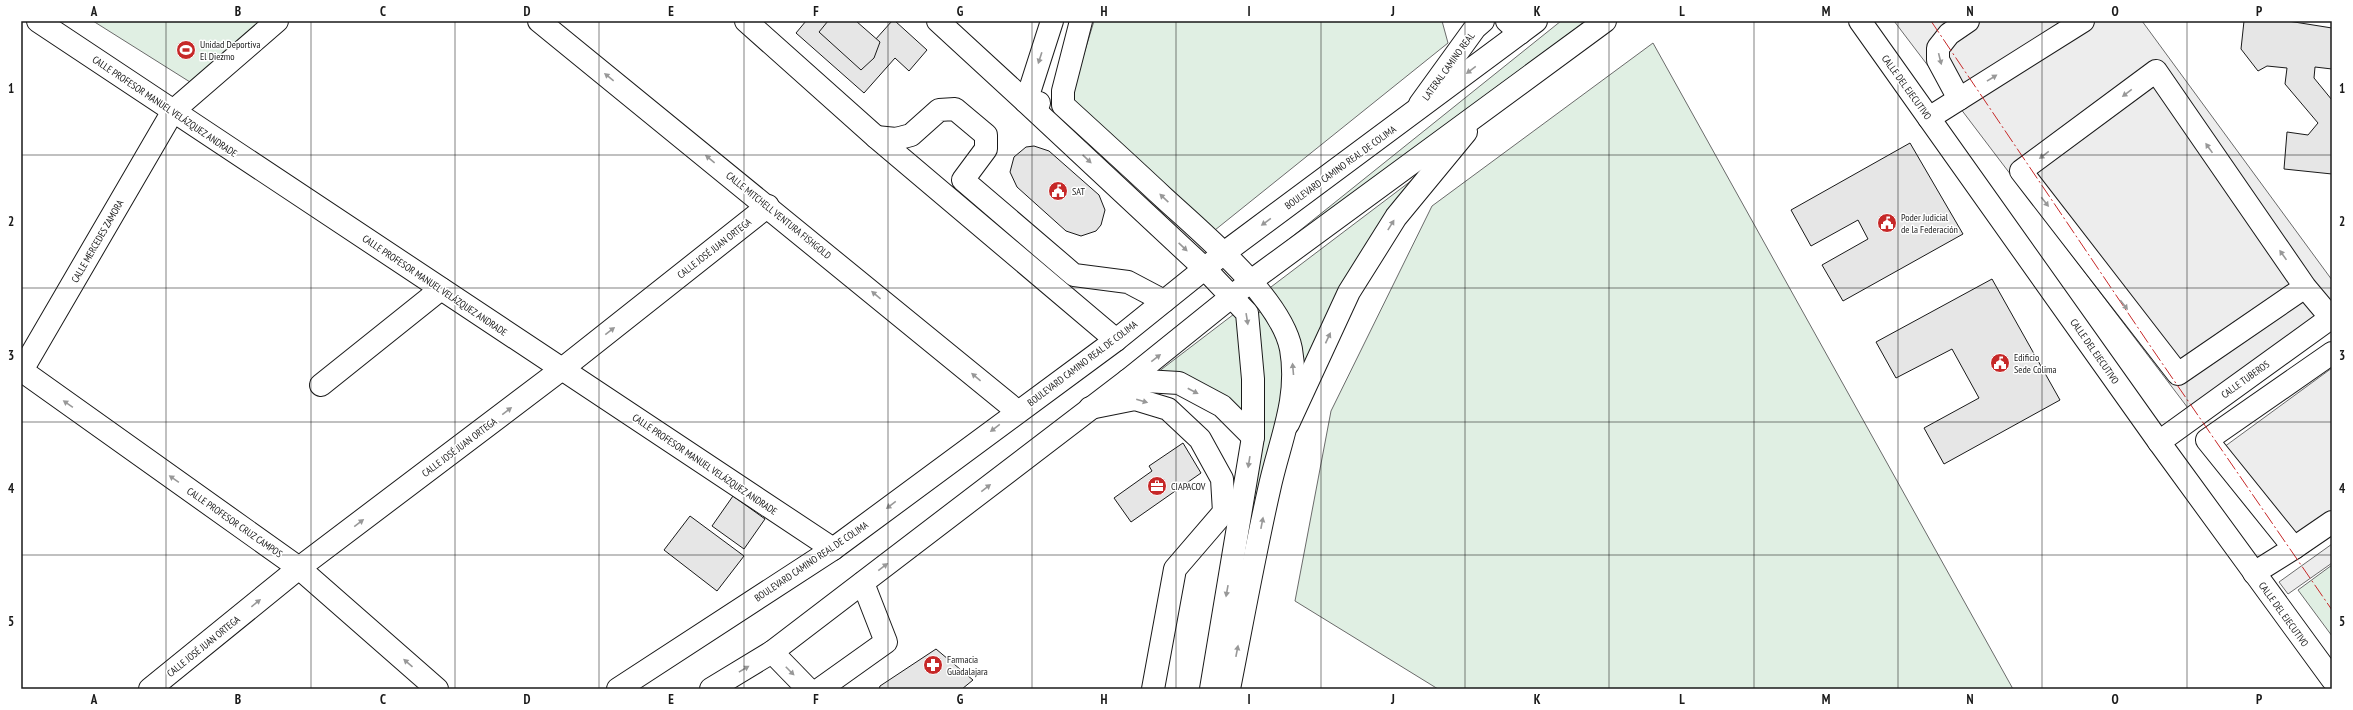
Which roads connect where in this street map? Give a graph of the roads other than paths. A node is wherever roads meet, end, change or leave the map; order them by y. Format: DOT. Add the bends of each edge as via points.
graph roads {
  1 [pos="38,21"];
  2 [pos="277,21"];
  3 [pos="539,21"];
  4 [pos="938,21"];
  5 [pos="1052,21"];
  6 [pos="1081,21"];
  7 [pos="1605,21"];
  8 [pos="1860,21"];
  9 [pos="1968,21"];
  10 [pos="2083,21"];
  11 [pos="1475,23"];
  12 [pos="755,24"];
  13 [pos="1521,25"];
  14 [pos="1498,50"];
  15 [pos="1959,99"];
  16 [pos="1026,102"];
  17 [pos="1064,105"];
  18 [pos="1488,105"];
  19 [pos="173,111"];
  20 [pos="1414,112"];
  21 [pos="1929,118"];
  22 [pos="876,137"];
  23 [pos="768,206"];
  24 [pos="1224,253"];
  25 [pos="1205,269"];
  26 [pos="1251,282"];
  27 [pos="2305,287"];
  28 [pos="441,289"];
  29 [pos="1232,297"];
  30 [pos="1164,300"];
  31 [pos="2331,317"];
  32 [pos="2306,335"];
  33 [pos="1116,340"];
  34 [pos="2330,359"];
  35 [pos="562,369"];
  36 [pos="21,371"];
  37 [pos="1128,380"];
  38 [pos="321,385"];
  39 [pos="1090,408"];
  40 [pos="1017,411"];
  41 [pos="1288,424"];
  42 [pos="1253,437"];
  43 [pos="2159,442"];
  44 [pos="1232,514"];
  45 [pos="2332,522"];
  46 [pos="2294,548"];
  47 [pos="833,549"];
  48 [pos="299,568"];
  49 [pos="2254,573"];
  50 [pos="863,583"];
  51 [pos="772,652"];
  52 [pos="2332,679"];
  53 [pos="150,689"];
  54 [pos="438,689"];
  55 [pos="618,689"];
  56 [pos="711,689"];
  57 [pos="808,689"];
  58 [pos="820,689"];
  59 [pos="1153,689"];
  60 [pos="1211,689"];
  61 [pos="1229,689"];
  1 -- 19 [label="street, CALLE PROFESOR MANUEL VELÁZQUEZ ANDRADE"];
  2 -- 19 [label="street, CALLE MERCEDES ZAMORA"];
  23 -- 3 [label="street, CALLE MITCHELL VENTURA FISHGOLD, one-way"];
  4 -- 16 [label="street"];
  5 -- 16 [label="street, one-way"];
  6 -- 17 [label="street" via="1062,91"];
  7 -- 18 [label="street"];
  8 -- 21 [label="street, CALLE DEL EJECUTIVO"];
  9 -- 15 [label="street, one-way" via="1949,34 1938,48 1938,60"];
  15 -- 10 [label="street, one-way"];
  11 -- 14 [label="street"];
  11 -- 20 [label="street, LATERAL CAMINO REAL"];
  12 -- 22 [label="street"];
  13 -- 14 [label="street, BOULEVARD CAMINO REAL DE COLIMA"];
  14 -- 20 [label="street, BOULEVARD CAMINO REAL DE COLIMA, one-way"];
  15 -- 21 [label="street"];
  16 -- 17 [label="street"];
  16 -- 25 [label="street, one-way"];
  24 -- 17 [label="street, one-way"];
  18 -- 26 [label="street"];
  41 -- 18 [label="street, one-way" via="1349,292 1396,217"];
  19 -- 28 [label="street, CALLE PROFESOR MANUEL VELÁZQUEZ ANDRADE"];
  19 -- 36 [label="street, CALLE MERCEDES ZAMORA"];
  20 -- 24 [label="street, BOULEVARD CAMINO REAL DE COLIMA, one-way"];
  21 -- 43 [label="street, CALLE DEL EJECUTIVO"];
  22 -- 30 [label="street" via="896,139 911,135 939,110 955,109 986,135 986,149 963,180 1074,275 1128,282"];
  22 -- 33 [label="street"];
  35 -- 23 [label="street, CALLE JOSÉ JUAN ORTEGA, one-way"];
  40 -- 23 [label="street, CALLE MITCHELL VENTURA FISHGOLD, one-way"];
  24 -- 25 [label="street, BOULEVARD CAMINO REAL DE COLIMA"];
  24 -- 26 [label="street"];
  25 -- 29 [label="street"];
  25 -- 30 [label="street, BOULEVARD CAMINO REAL DE COLIMA"];
  26 -- 29 [label="street"];
  41 -- 26 [label="street, one-way" via="1294,380 1291,348 1279,321"];
  27 -- 27 [label="street, one-way" via="2156,71 2021,171 2178,374"];
  27 -- 31 [label="street"];
  28 -- 35 [label="street, CALLE PROFESOR MANUEL VELÁZQUEZ ANDRADE"];
  28 -- 38 [label="street"];
  37 -- 29 [label="street, one-way"];
  29 -- 42 [label="street, one-way" via="1247,313 1253,379"];
  30 -- 33 [label="street, BOULEVARD CAMINO REAL DE COLIMA"];
  31 -- 32 [label="street, CALLE TUBEROS"];
  32 -- 34 [label="street"];
  32 -- 43 [label="street, CALLE TUBEROS"];
  33 -- 40 [label="street, BOULEVARD CAMINO REAL DE COLIMA"];
  34 -- 46 [label="street" via="2207,440"];
  35 -- 47 [label="street, CALLE PROFESOR MANUEL VELÁZQUEZ ANDRADE"];
  48 -- 35 [label="street, CALLE JOSÉ JUAN ORTEGA, one-way"];
  48 -- 36 [label="street, CALLE PROFESOR CRUZ CAMPOS, one-way"];
  37 -- 39 [label="street"];
  37 -- 42 [label="street, one-way" via="1179,384 1222,406"];
  39 -- 44 [label="street, one-way" via="1135,399 1168,409 1200,439 1222,479"];
  50 -- 39 [label="street, one-way"];
  40 -- 47 [label="street, BOULEVARD CAMINO REAL DE COLIMA, one-way"];
  61 -- 41 [label="street, one-way" via="1269,489"];
  42 -- 44 [label="street, one-way"];
  43 -- 49 [label="street, CALLE DEL EJECUTIVO"];
  44 -- 59 [label="street" via="1175,569"];
  44 -- 60 [label="street, one-way"];
  45 -- 46 [label="street"];
  46 -- 49 [label="street"];
  47 -- 55 [label="street, BOULEVARD CAMINO REAL DE COLIMA"];
  53 -- 48 [label="street, CALLE JOSÉ JUAN ORTEGA, one-way"];
  54 -- 48 [label="street, CALLE PROFESOR CRUZ CAMPOS, one-way"];
  49 -- 52 [label="street, CALLE DEL EJECUTIVO"];
  50 -- 51 [label="street"];
  50 -- 58 [label="street" via="886,642"];
  56 -- 51 [label="street, one-way"];
  51 -- 57 [label="street, one-way"];
}
